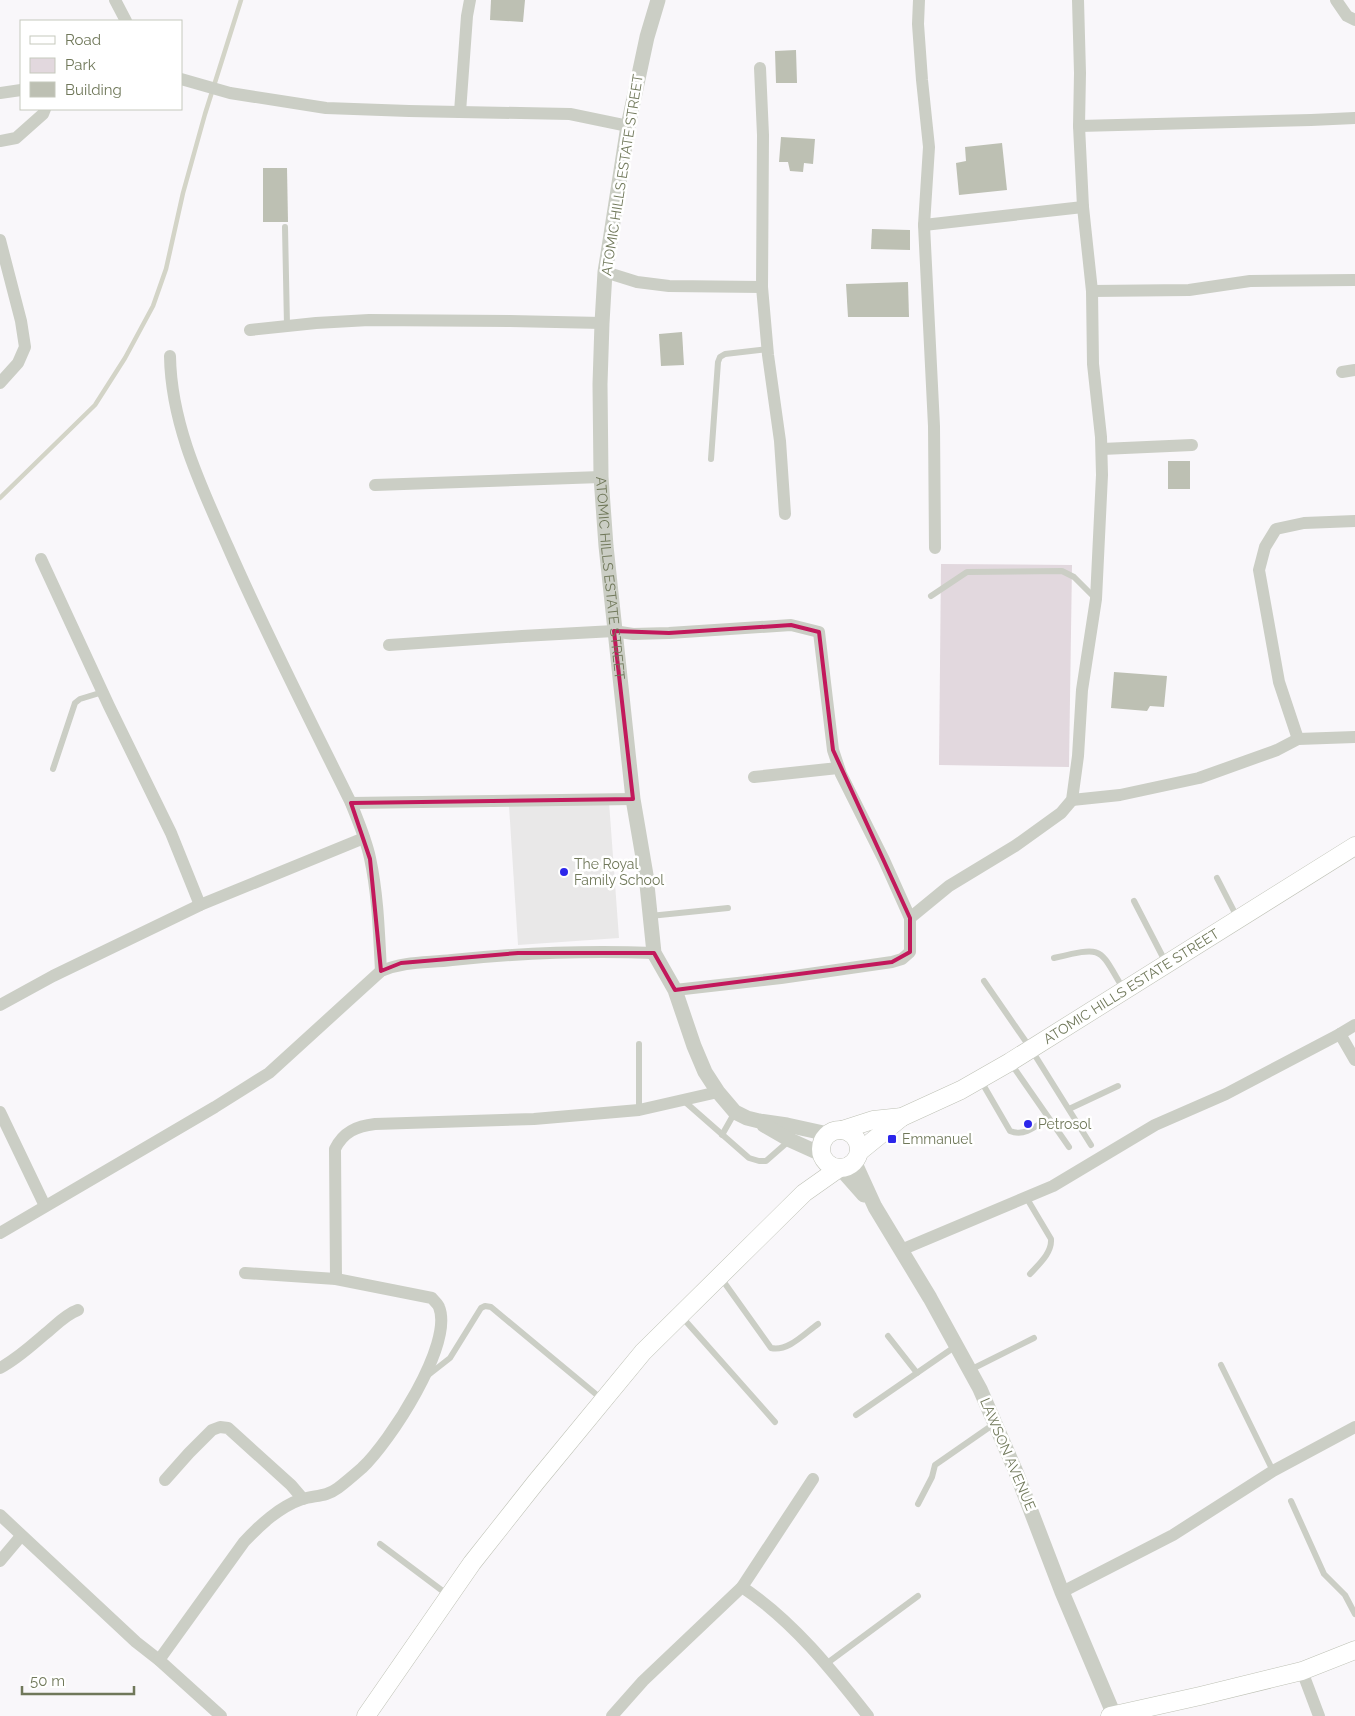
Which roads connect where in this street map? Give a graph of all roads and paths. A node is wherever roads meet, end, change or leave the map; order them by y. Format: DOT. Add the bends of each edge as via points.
graph roads {
  1 [pos="115,0"];
  2 [pos="470,0"];
  3 [pos="658,0"];
  4 [pos="919,0"];
  5 [pos="1078,0"];
  6 [pos="1336,0"];
  7 [pos="125,20"];
  8 [pos="1355,20"];
  9 [pos="760,68"];
  10 [pos="182,79"];
  11 [pos="20,90"];
  12 [pos="0,93"];
  13 [pos="44,110"];
  14 [pos="460,112"];
  15 [pos="1355,118"];
  16 [pos="628,126"];
  17 [pos="1079,126"];
  18 [pos="0,141"];
  19 [pos="1083,208"];
  20 [pos="924,225"];
  21 [pos="285,227"];
  22 [pos="0,240"];
  23 [pos="605,272"];
  24 [pos="1355,280"];
  25 [pos="762,287"];
  26 [pos="1092,292"];
  27 [pos="602,323"];
  28 [pos="287,326"];
  29 [pos="250,330"];
  30 [pos="768,349"];
  31 [pos="170,356"];
  32 [pos="1355,370"];
  33 [pos="1342,372"];
  34 [pos="0,383"];
  35 [pos="1192,445"];
  36 [pos="1102,450"];
  37 [pos="711,459"];
  38 [pos="601,477"];
  39 [pos="375,485"];
  40 [pos="784,514"];
  41 [pos="1355,521"];
  42 [pos="935,548"];
  43 [pos="41,559"];
  44 [pos="931,596"];
  45 [pos="1096,599"];
  46 [pos="614,631"];
  47 [pos="390,645"];
  48 [pos="103,692"];
  49 [pos="1355,737"];
  50 [pos="1298,739"];
  51 [pos="838,768"];
  52 [pos="53,769"];
  53 [pos="754,777"];
  54 [pos="633,799"];
  55 [pos="1072,800"];
  56 [pos="350,803"];
  57 [pos="364,838"];
  58 [pos="1355,846"];
  59 [pos="1217,878"];
  60 [pos="1134,901"];
  61 [pos="200,905"];
  62 [pos="728,908"];
  63 [pos="650,916"];
  64 [pos="910,918"];
  65 [pos="1238,921"];
  66 [pos="654,952"];
  67 [pos="1054,958"];
  68 [pos="1166,964"];
  69 [pos="381,971"];
  70 [pos="984,981"];
  71 [pos="675,990"];
  72 [pos="1125,991"];
  73 [pos="0,1005"];
  74 [pos="1355,1025"];
  75 [pos="1340,1034"];
  76 [pos="639,1044"];
  77 [pos="1031,1049"];
  78 [pos="1355,1060"];
  79 [pos="1010,1062"];
  80 [pos="981,1079"];
  81 [pos="1118,1086"];
  82 [pos="718,1092"];
  83 [pos="684,1101"];
  84 [pos="1069,1109"];
  85 [pos="639,1110"];
  86 [pos="0,1112"];
  87 [pos="736,1112"];
  88 [pos="902,1117"];
  89 [pos="1048,1118"];
  90 [pos="758,1121"];
  91 [pos="835,1132"];
  92 [pos="722,1135"];
  93 [pos="790,1140"];
  94 [pos="1091,1145"];
  95 [pos="1069,1147"];
  96 [pos="840,1161"];
  97 [pos="1026,1198"];
  98 [pos="45,1206"];
  99 [pos="0,1233"];
  100 [pos="901,1250"];
  101 [pos="245,1273"];
  102 [pos="1030,1274"];
  103 [pos="720,1277"];
  104 [pos="336,1279"];
  105 [pos="78,1310"];
  106 [pos="681,1316"];
  107 [pos="818,1324"];
  108 [pos="888,1336"];
  109 [pos="1034,1338"];
  110 [pos="958,1346"];
  111 [pos="1221,1365"];
  112 [pos="0,1368"];
  113 [pos="970,1370"];
  114 [pos="917,1373"];
  115 [pos="424,1379"];
  116 [pos="603,1400"];
  117 [pos="856,1415"];
  118 [pos="775,1422"];
  119 [pos="995,1423"];
  120 [pos="1355,1427"];
  121 [pos="1273,1471"];
  122 [pos="813,1479"];
  123 [pos="165,1480"];
  124 [pos="303,1499"];
  125 [pos="1291,1501"];
  126 [pos="918,1504"];
  127 [pos="0,1515"];
  128 [pos="21,1536"];
  129 [pos="380,1544"];
  130 [pos="0,1561"];
  131 [pos="742,1587"];
  132 [pos="1062,1592"];
  133 [pos="449,1596"];
  134 [pos="918,1596"];
  135 [pos="1355,1614"];
  136 [pos="1355,1650"];
  137 [pos="159,1660"];
  138 [pos="826,1664"];
  139 [pos="1302,1671"];
  140 [pos="1113,1715"];
  141 [pos="221,1716"];
  142 [pos="366,1716"];
  143 [pos="612,1716"];
  144 [pos="868,1716"];
  145 [pos="1319,1716"];
  1 -- 7 [label="street"];
  2 -- 14 [label="street"];
  3 -- 16 [label="street, ATOMIC HILLS ESTATE STREET"];
  4 -- 20 [label="street" via="918,24 929,147"];
  5 -- 17 [label="street"];
  6 -- 8 [label="street" via="1347,16"];
  9 -- 25 [label="street"];
  10 -- 14 [label="street" via="230,93 326,108"];
  11 -- 12 [label="street"];
  13 -- 18 [label="street" via="16,138"];
  14 -- 16 [label="street" via="570,114"];
  15 -- 17 [label="street"];
  16 -- 23 [label="street, ATOMIC HILLS ESTATE STREET"];
  17 -- 19 [label="street"];
  19 -- 20 [label="street"];
  19 -- 26 [label="street"];
  20 -- 42 [label="street" via="934,426"];
  21 -- 28 [label="lane"];
  22 -- 34 [label="street" via="25,347 18,363"];
  23 -- 25 [label="street" via="637,282 669,286"];
  23 -- 27 [label="street, ATOMIC HILLS ESTATE STREET"];
  24 -- 26 [label="street" via="1250,281 1189,290"];
  25 -- 30 [label="street"];
  26 -- 36 [label="street" via="1093,364"];
  27 -- 28 [label="street" via="378,320"];
  27 -- 38 [label="street, ATOMIC HILLS ESTATE STREET"];
  28 -- 29 [label="street"];
  30 -- 37 [label="lane" via="720,357"];
  30 -- 40 [label="street" via="780,441"];
  31 -- 56 [label="street" via="170,380 186,446 209,505 249,596"];
  32 -- 33 [label="street"];
  35 -- 36 [label="street"];
  36 -- 45 [label="street"];
  38 -- 39 [label="street"];
  38 -- 46 [label="street, ATOMIC HILLS ESTATE STREET"];
  41 -- 50 [label="street" via="1276,529 1265,547 1259,570 1279,682"];
  43 -- 48 [label="street"];
  44 -- 45 [label="lane" via="967,572 1062,572 1074,577"];
  45 -- 55 [label="street" via="1082,690"];
  46 -- 47 [label="street"];
  46 -- 51 [label="street" via="669,634 791,626 819,632 832,750"];
  46 -- 54 [label="street, ATOMIC HILLS ESTATE STREET"];
  48 -- 52 [label="lane" via="75,703"];
  48 -- 61 [label="street" via="171,833"];
  49 -- 50 [label="street"];
  50 -- 55 [label="street" via="1277,750 1199,778 1120,795"];
  51 -- 53 [label="street"];
  51 -- 64 [label="street"];
  54 -- 56 [label="street"];
  54 -- 63 [label="street, ATOMIC HILLS ESTATE STREET"];
  55 -- 64 [label="street" via="1062,813 949,886"];
  56 -- 57 [label="street"];
  57 -- 61 [label="street"];
  57 -- 69 [label="street" via="377,912"];
  58 -- 65 [label="main road, ATOMIC HILLS ESTATE STREET"];
  59 -- 65 [label="lane"];
  60 -- 68 [label="lane"];
  61 -- 73 [label="street"];
  62 -- 63 [label="lane"];
  63 -- 66 [label="street, ATOMIC HILLS ESTATE STREET"];
  64 -- 71 [label="street" via="910,952 902,959"];
  65 -- 68 [label="main road, ATOMIC HILLS ESTATE STREET"];
  66 -- 69 [label="street" via="518,953 401,963"];
  66 -- 71 [label="street, ATOMIC HILLS ESTATE STREET"];
  67 -- 72 [label="lane" via="1096,951 1102,954"];
  68 -- 72 [label="main road, ATOMIC HILLS ESTATE STREET"];
  69 -- 98 [label="street" via="269,1073"];
  70 -- 77 [label="lane"];
  71 -- 82 [label="street, ATOMIC HILLS ESTATE STREET" via="694,1046"];
  72 -- 77 [label="main road, ATOMIC HILLS ESTATE STREET"];
  74 -- 75 [label="street"];
  75 -- 78 [label="street"];
  75 -- 97 [label="street" via="1226,1094 1155,1125"];
  76 -- 85 [label="lane"];
  77 -- 79 [label="main road, ATOMIC HILLS ESTATE STREET"];
  77 -- 84 [label="lane"];
  79 -- 80 [label="main road, ATOMIC HILLS ESTATE STREET"];
  79 -- 89 [label="lane"];
  80 -- 88 [label="main road, ATOMIC HILLS ESTATE STREET"];
  80 -- 89 [label="lane" via="1010,1131 1024,1134"];
  81 -- 84 [label="lane"];
  82 -- 83 [label="street"];
  82 -- 87 [label="street, ATOMIC HILLS ESTATE STREET"];
  83 -- 85 [label="street"];
  83 -- 92 [label="lane"];
  84 -- 94 [label="lane"];
  85 -- 104 [label="street" via="534,1119 375,1124 347,1133 339,1140 334,1157"];
  86 -- 98 [label="street"];
  87 -- 90 [label="street, ATOMIC HILLS ESTATE STREET"];
  87 -- 92 [label="lane"];
  88 -- 91 [label="main road, ATOMIC HILLS ESTATE STREET" via="873,1120"];
  88 -- 96 [label="main road, ATOMIC HILLS ESTATE STREET"];
  89 -- 95 [label="lane"];
  90 -- 91 [label="street, ATOMIC HILLS ESTATE STREET"];
  90 -- 93 [label="street, ATOMIC HILLS ESTATE STREET"];
  91 -- 96 [label="main road" via="821,1143"];
  91 -- 96 [label="main road" via="850,1133 857,1140"];
  92 -- 93 [label="lane" via="749,1158 760,1162"];
  93 -- 96 [label="street, ATOMIC HILLS ESTATE STREET"];
  96 -- 100 [label="street, LAWSON AVENUE" via="875,1207"];
  96 -- 103 [label="main road"];
  97 -- 100 [label="street"];
  97 -- 102 [label="lane" via="1052,1245"];
  98 -- 99 [label="street"];
  100 -- 110 [label="street, LAWSON AVENUE"];
  101 -- 104 [label="street"];
  103 -- 106 [label="main road"];
  103 -- 107 [label="lane" via="771,1348 785,1348"];
  104 -- 115 [label="street" via="432,1298 439,1306 441,1317 437,1344"];
  105 -- 112 [label="street"];
  106 -- 116 [label="main road" via="643,1352"];
  106 -- 118 [label="lane"];
  108 -- 114 [label="lane"];
  109 -- 113 [label="lane"];
  110 -- 113 [label="street, LAWSON AVENUE"];
  110 -- 114 [label="lane"];
  111 -- 121 [label="lane"];
  113 -- 119 [label="street, LAWSON AVENUE"];
  114 -- 117 [label="lane"];
  115 -- 116 [label="lane" via="450,1358 485,1306"];
  115 -- 124 [label="street" via="392,1432 363,1468 328,1494"];
  116 -- 133 [label="main road"];
  119 -- 126 [label="lane" via="935,1465"];
  119 -- 132 [label="street, LAWSON AVENUE"];
  120 -- 121 [label="street"];
  121 -- 132 [label="street" via="1173,1535"];
  122 -- 131 [label="street"];
  123 -- 124 [label="street" via="212,1430 228,1428"];
  124 -- 137 [label="street" via="260,1525 244,1542"];
  125 -- 135 [label="lane" via="1324,1574 1345,1595"];
  127 -- 128 [label="street"];
  128 -- 130 [label="street"];
  128 -- 137 [label="street"];
  129 -- 133 [label="lane"];
  131 -- 138 [label="street" via="788,1624"];
  131 -- 143 [label="street" via="643,1681"];
  132 -- 140 [label="street, LAWSON AVENUE"];
  133 -- 142 [label="main road"];
  134 -- 138 [label="lane"];
  136 -- 139 [label="main road"];
  137 -- 141 [label="street"];
  138 -- 144 [label="street"];
  139 -- 140 [label="main road"];
  139 -- 145 [label="street"];
}
